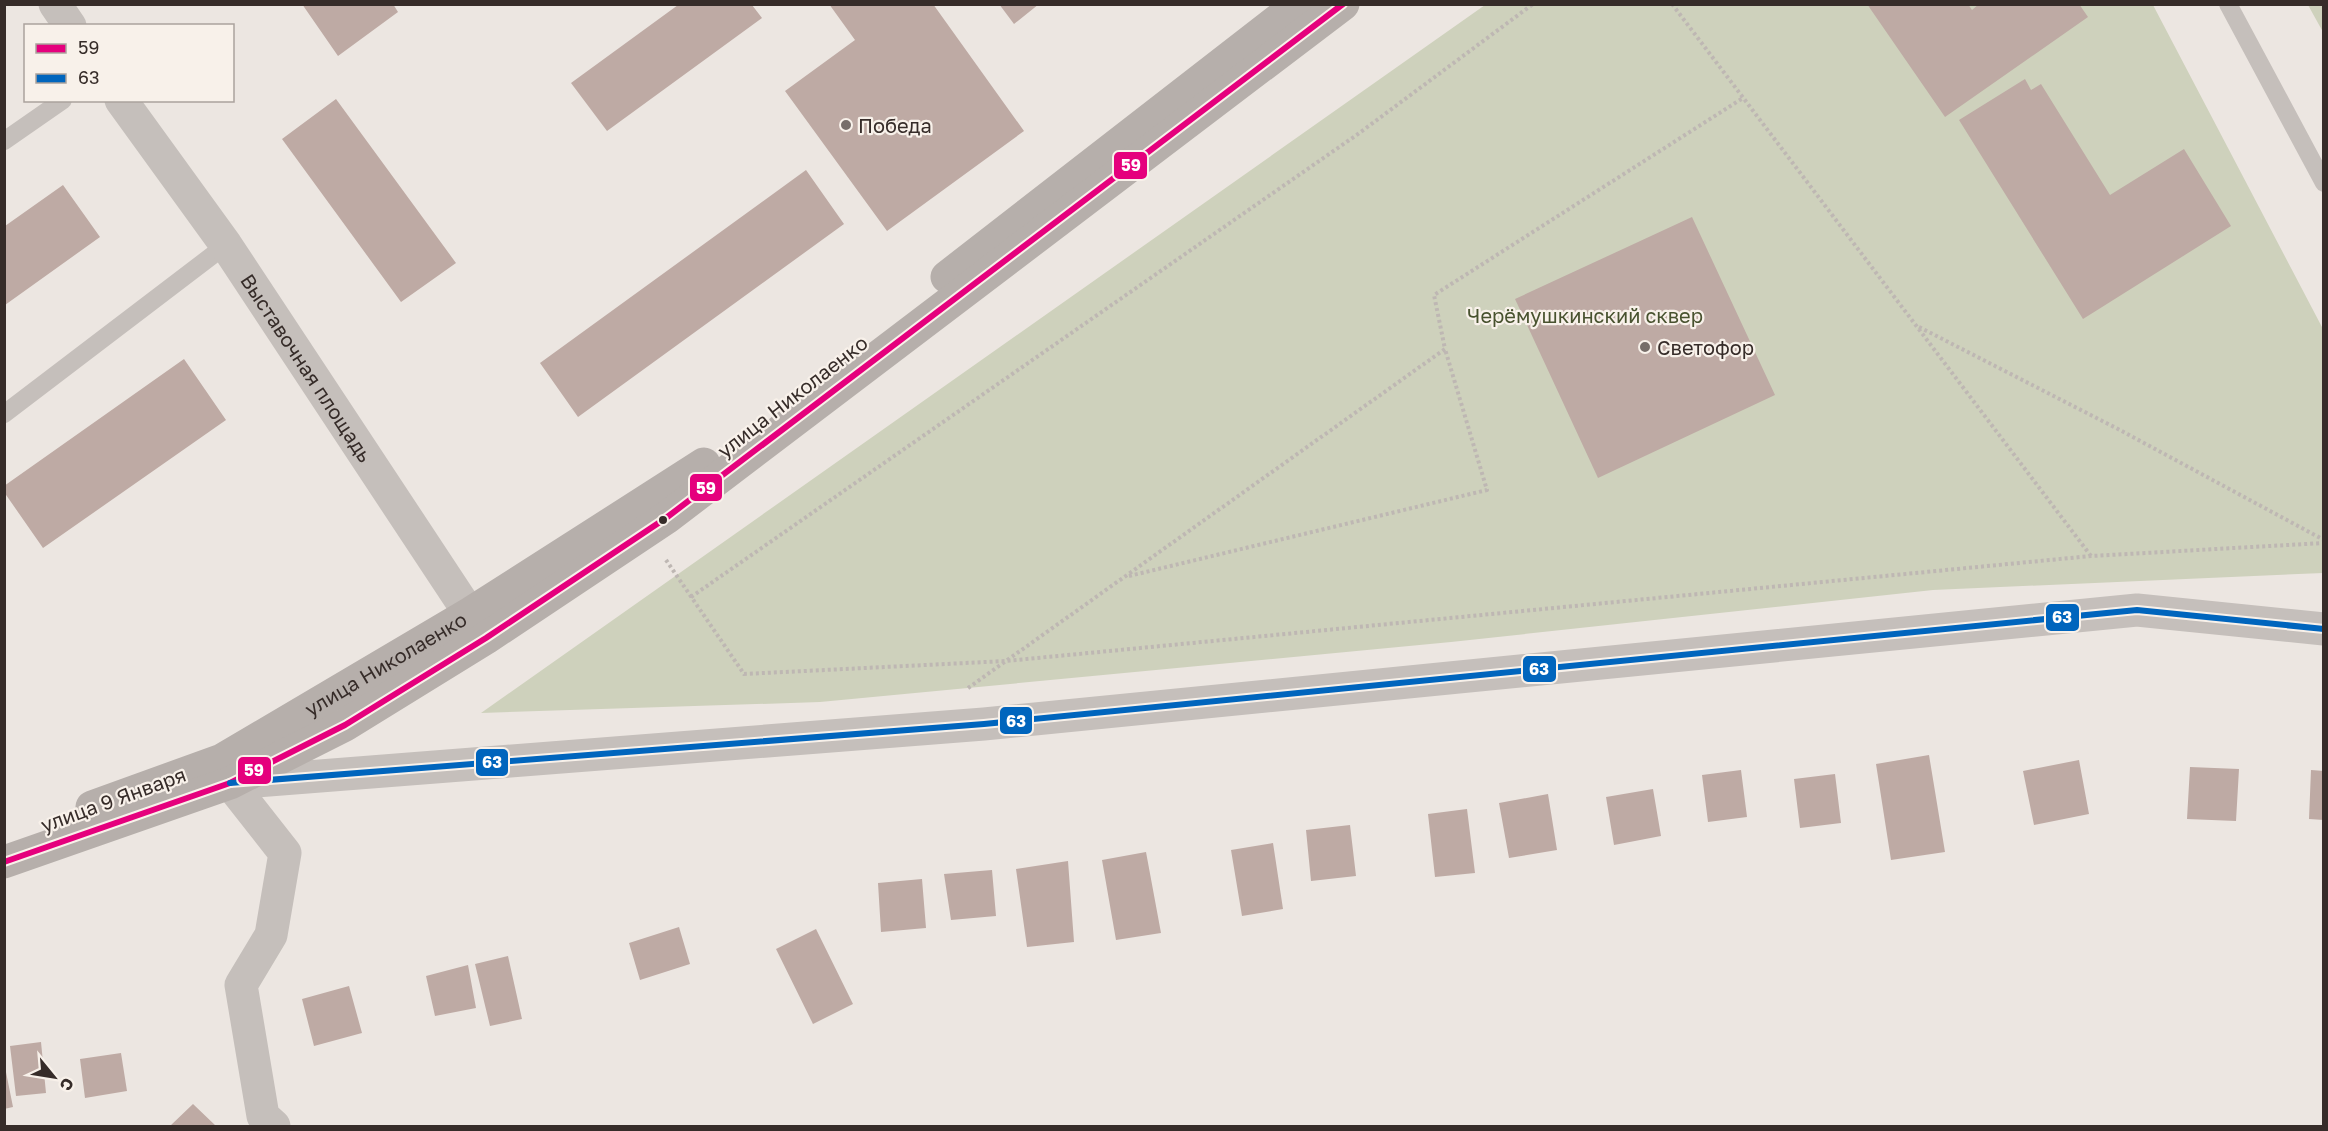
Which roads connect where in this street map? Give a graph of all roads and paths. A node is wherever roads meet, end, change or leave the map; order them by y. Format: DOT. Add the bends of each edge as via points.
graph roads {
  1 [pos="55,4"];
  2 [pos="1299,4"];
  3 [pos="1343,4"];
  4 [pos="1533,4"];
  5 [pos="1672,4"];
  6 [pos="2228,4"];
  7 [pos="69,24"];
  8 [pos="1743,98"];
  9 [pos="60,102"];
  10 [pos="123,102"];
  11 [pos="4,141"];
  12 [pos="2324,183"];
  13 [pos="226,245"];
  14 [pos="1916,326"];
  15 [pos="1445,349"];
  16 [pos="4,414"];
  17 [pos="656,525"];
  18 [pos="2324,542"];
  19 [pos="2091,556"];
  20 [pos="1126,576"];
  21 [pos="691,597"];
  22 [pos="478,626"];
  23 [pos="2324,630"];
  24 [pos="1006,661"];
  25 [pos="966,689"];
  26 [pos="226,771"];
  27 [pos="4,839"];
  28 [pos="4,862"];
  29 [pos="274,1126"];
  1 -- 7 [label="street"];
  2 -- 22 [label="main road, улица Николаенко" via="697,470"];
  3 -- 17 [label="main road, улица Николаенко"];
  4 -- 21 [label="path" via="1358,134"];
  5 -- 8 [label="path"];
  6 -- 12 [label="lane"];
  8 -- 14 [label="path"];
  8 -- 15 [label="path" via="1434,295"];
  9 -- 11 [label="lane"];
  10 -- 13 [label="street, Выставочная площадь"];
  13 -- 16 [label="lane"];
  13 -- 22 [label="street, Выставочная площадь"];
  14 -- 18 [label="path" via="2118,429"];
  14 -- 19 [label="path"];
  15 -- 20 [label="path"];
  15 -- 20 [label="path" via="1487,490"];
  17 -- 21 [label="path"];
  17 -- 22 [label="main road, улица 9 Января"];
  18 -- 19 [label="path"];
  19 -- 24 [label="path"];
  20 -- 24 [label="path"];
  21 -- 24 [label="path" via="744,674"];
  22 -- 26 [label="main road, улица 9 Января" via="345,724"];
  23 -- 26 [label="street" via="2137,610 984,724"];
  24 -- 25 [label="path"];
  26 -- 27 [label="main road, улица 9 Января"];
  26 -- 28 [label="main road, улица 9 Января"];
  26 -- 29 [label="street" via="285,853 271,935 241,985 263,1116"];
}
